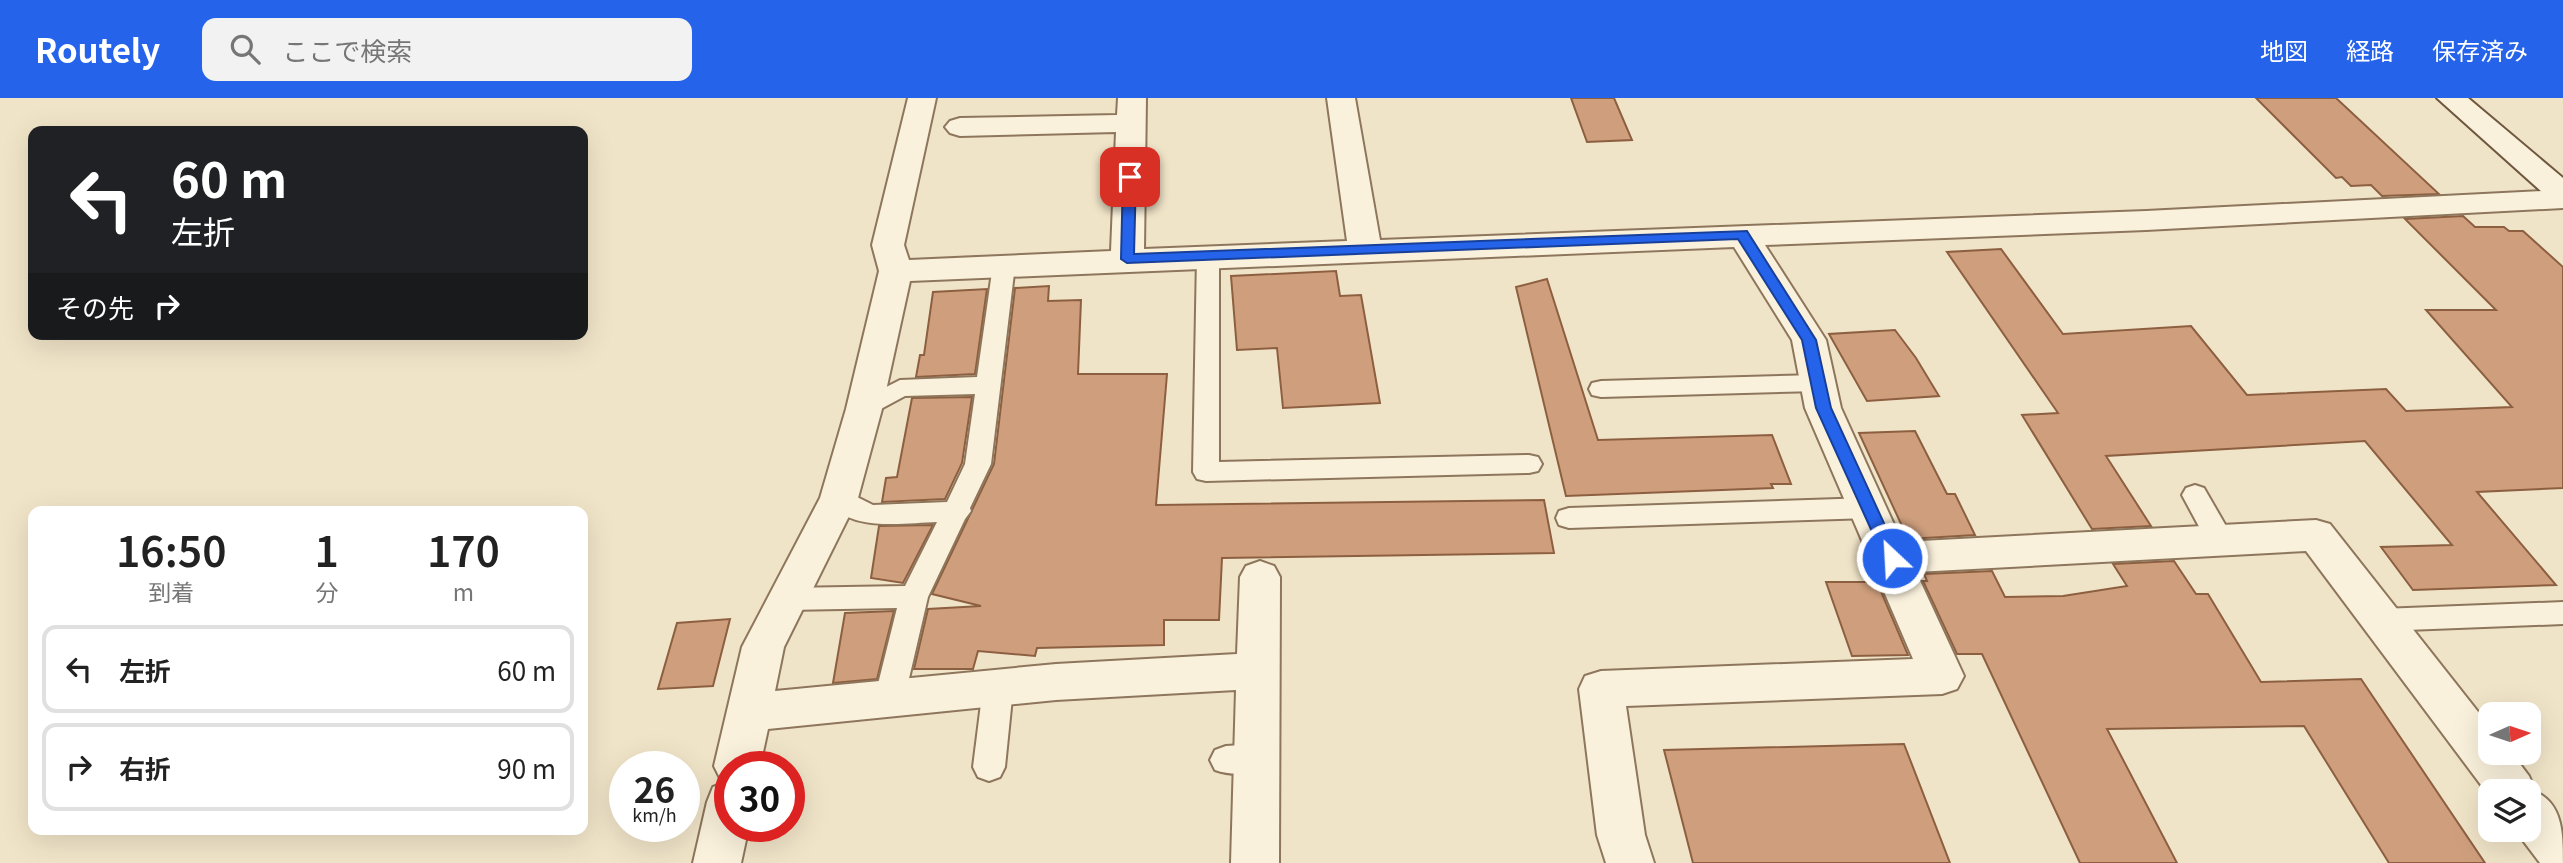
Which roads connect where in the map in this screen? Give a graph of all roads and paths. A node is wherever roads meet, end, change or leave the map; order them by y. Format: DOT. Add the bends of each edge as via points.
graph roads {
  1 [pos="922,98"];
  2 [pos="1341,98"];
  3 [pos="2451,98"];
  4 [pos="1131,110"];
  5 [pos="960,127"];
  6 [pos="2563,194"];
  7 [pos="2563,199"];
  8 [pos="1742,234"];
  9 [pos="1365,250"];
  10 [pos="1208,256"];
  11 [pos="1127,259"];
  12 [pos="1004,265"];
  13 [pos="895,271"];
  14 [pos="1818,383"];
  15 [pos="990,385"];
  16 [pos="1601,389"];
  17 [pos="864,409"];
  18 [pos="1530,464"];
  19 [pos="2194,495"];
  20 [pos="839,498"];
  21 [pos="1869,508"];
  22 [pos="958,511"];
  23 [pos="1569,518"];
  24 [pos="2220,540"];
  25 [pos="1892,558"];
  26 [pos="1260,577"];
  27 [pos="914,597"];
  28 [pos="787,599"];
  29 [pos="2563,612"];
  30 [pos="2381,620"];
  31 [pos="1259,671"];
  32 [pos="998,688"];
  33 [pos="889,700"];
  34 [pos="748,712"];
  35 [pos="740,751"];
  36 [pos="989,767"];
  37 [pos="2504,779"];
  38 [pos="2541,827"];
  39 [pos="721,842"];
  40 [pos="2563,856"];
  41 [pos="717,863"];
  42 [pos="1255,863"];
  43 [pos="1630,863"];
  1 -- 13 [label="street" via="888,245"];
  2 -- 9 [label="street"];
  3 -- 6 [label="street"];
  4 -- 5 [label="street"];
  4 -- 11 [label="street"];
  7 -- 8 [label="street" via="2294,215"];
  8 -- 9 [label="street"];
  8 -- 14 [label="street" via="1809,340"];
  9 -- 10 [label="street"];
  10 -- 11 [label="street"];
  10 -- 18 [label="lane" via="1206,472"];
  11 -- 12 [label="street"];
  12 -- 13 [label="street"];
  12 -- 15 [label="lane"];
  13 -- 17 [label="street"];
  14 -- 16 [label="lane"];
  14 -- 21 [label="street" via="1823,408"];
  15 -- 17 [label="lane" via="900,388"];
  15 -- 22 [label="lane" via="978,464"];
  17 -- 20 [label="street"];
  19 -- 24 [label="lane"];
  20 -- 22 [label="lane" via="869,515"];
  20 -- 28 [label="street"];
  21 -- 23 [label="lane"];
  21 -- 25 [label="street"];
  22 -- 27 [label="lane"];
  24 -- 25 [label="street"];
  24 -- 30 [label="street" via="2316,535"];
  25 -- 43 [label="street" via="1942,677 1601,690 1621,835"];
  26 -- 31 [label="street"];
  27 -- 28 [label="lane"];
  27 -- 33 [label="lane"];
  28 -- 34 [label="street" via="762,647"];
  29 -- 30 [label="lane"];
  30 -- 37 [label="street"];
  31 -- 32 [label="street"];
  31 -- 42 [label="street" via="1242,759"];
  32 -- 33 [label="street"];
  32 -- 36 [label="lane"];
  33 -- 34 [label="street"];
  34 -- 35 [label="street"];
  38 -- 40 [label="street"];
  39 -- 41 [label="street"];
}
